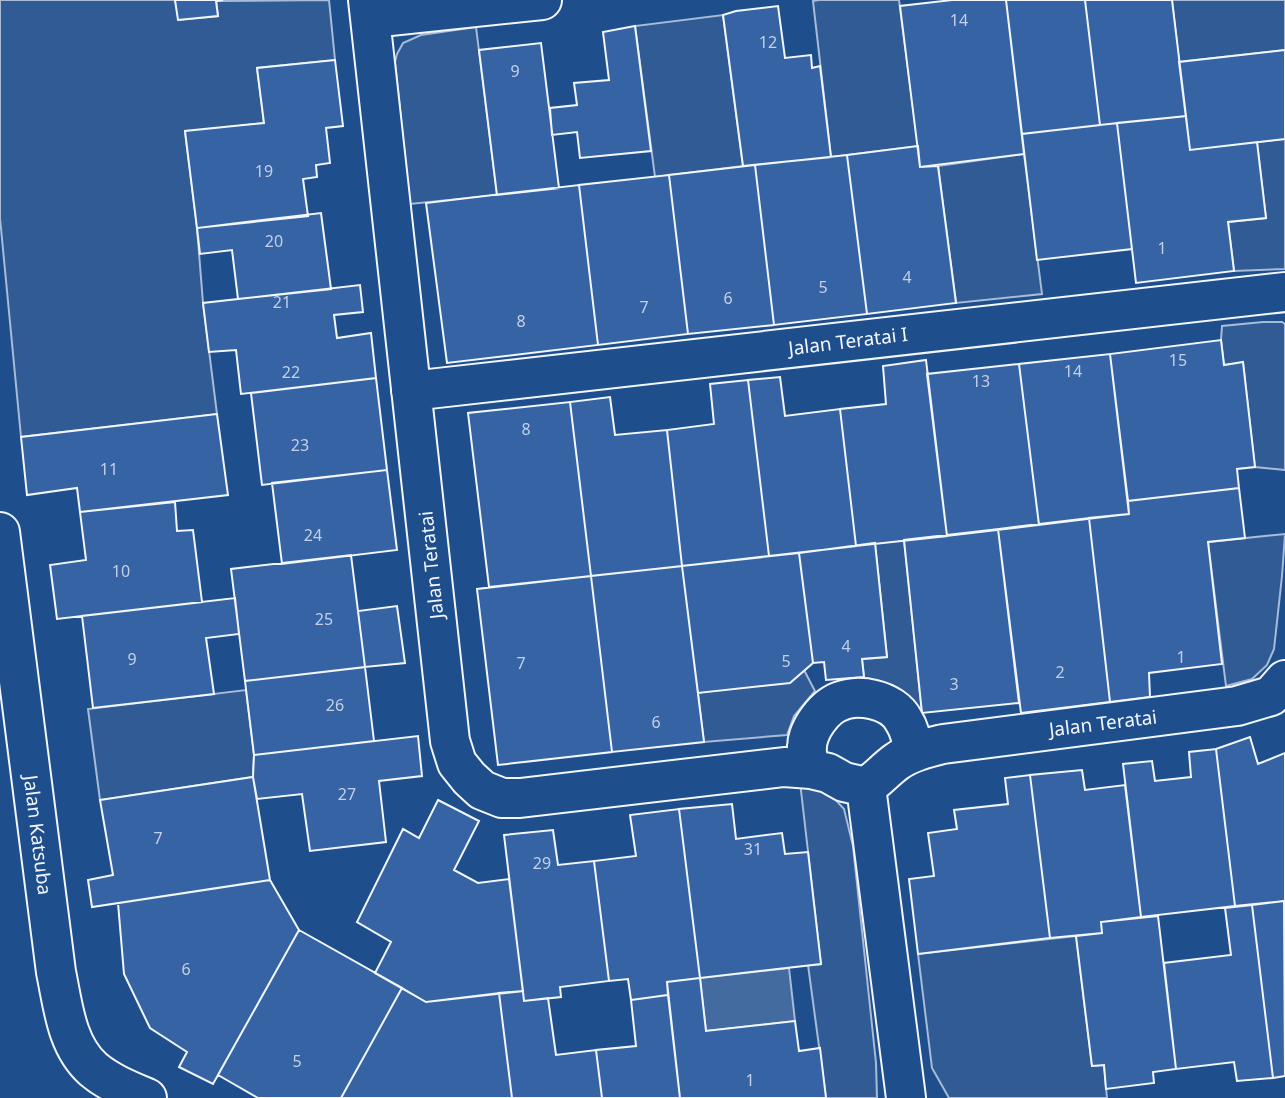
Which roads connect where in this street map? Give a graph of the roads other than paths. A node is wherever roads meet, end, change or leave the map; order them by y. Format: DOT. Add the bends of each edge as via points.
graph roads {
  1 [pos="542,0"];
  2 [pos="369,9"];
  3 [pos="1285,292"];
  4 [pos="411,391"];
  5 [pos="0,532"];
  6 [pos="1285,680"];
  7 [pos="913,752"];
  8 [pos="811,769"];
  9 [pos="866,787"];
  10 [pos="146,1098"];
  11 [pos="906,1098"];
  1 -- 2 [label="street"];
  2 -- 4 [label="street, Jalan Teratai"];
  3 -- 4 [label="street, Jalan Teratai I"];
  4 -- 8 [label="street, Jalan Teratai" via="450,741 457,764 469,778 482,790 511,798 784,766"];
  5 -- 10 [label="street, Jalan Katsuba" via="66,1020 77,1051 93,1069"];
  6 -- 7 [label="street, Jalan Teratai" via="1270,696 1237,706 943,744"];
  7 -- 8 [label="street" via="904,719 889,706 855,698 838,702 816,723 806,749"];
  7 -- 9 [label="street, Jalan Teratai"];
  8 -- 9 [label="street, Jalan Teratai"];
  9 -- 11 [label="street"];
}
